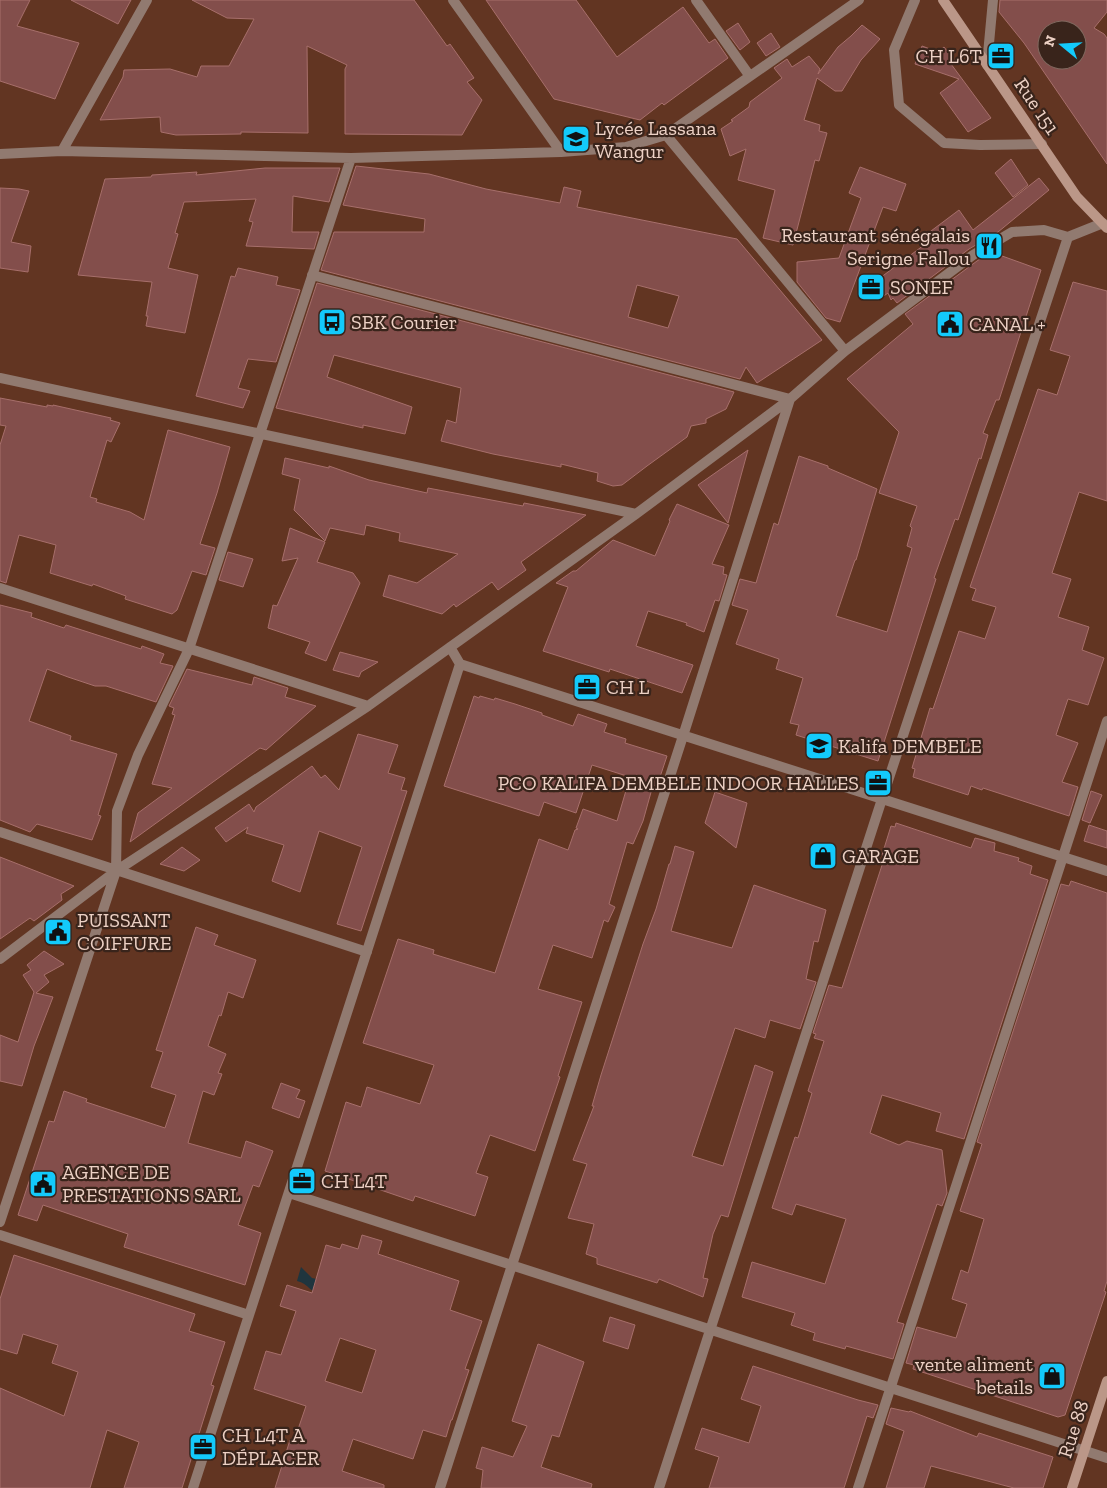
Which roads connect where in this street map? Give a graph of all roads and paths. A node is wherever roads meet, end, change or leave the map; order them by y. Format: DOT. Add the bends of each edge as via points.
graph roads {
  1 [pos="147,0"];
  2 [pos="454,0"];
  3 [pos="696,0"];
  4 [pos="859,0"];
  5 [pos="915,0"];
  6 [pos="943,0"];
  7 [pos="993,0"];
  8 [pos="987,64"];
  9 [pos="749,75"];
  10 [pos="666,135"];
  11 [pos="1042,144"];
  12 [pos="62,151"];
  13 [pos="561,152"];
  14 [pos="0,154"];
  15 [pos="351,158"];
  16 [pos="1105,226"];
  17 [pos="1068,237"];
  18 [pos="312,275"];
  19 [pos="845,351"];
  20 [pos="0,378"];
  21 [pos="790,399"];
  22 [pos="260,433"];
  23 [pos="636,514"];
  24 [pos="0,588"];
  25 [pos="450,647"];
  26 [pos="189,650"];
  27 [pos="460,664"];
  28 [pos="368,706"];
  29 [pos="1107,721"];
  30 [pos="683,736"];
  31 [pos="882,799"];
  32 [pos="0,832"];
  33 [pos="1063,857"];
  34 [pos="116,871"];
  35 [pos="1107,871"];
  36 [pos="367,952"];
  37 [pos="0,959"];
  38 [pos="289,1193"];
  39 [pos="0,1222"];
  40 [pos="0,1235"];
  41 [pos="512,1265"];
  42 [pos="249,1315"];
  43 [pos="710,1329"];
  44 [pos="1107,1381"];
  45 [pos="891,1388"];
  46 [pos="1084,1451"];
  47 [pos="1107,1458"];
  48 [pos="193,1488"];
  49 [pos="440,1488"];
  50 [pos="659,1488"];
  51 [pos="858,1488"];
  52 [pos="1072,1488"];
  1 -- 12 [label="street"];
  2 -- 13 [label="street"];
  3 -- 9 [label="street"];
  4 -- 9 [label="street"];
  5 -- 11 [label="street" via="894,50 899,105 944,143 980,146"];
  6 -- 8 [label="main road, Rue 151"];
  7 -- 8 [label="street"];
  8 -- 11 [label="main road, Rue 151"];
  9 -- 10 [label="street"];
  10 -- 13 [label="street" via="626,147"];
  10 -- 19 [label="street"];
  11 -- 16 [label="main road, Rue 151" via="1077,197"];
  12 -- 14 [label="street"];
  12 -- 15 [label="street"];
  13 -- 15 [label="street"];
  15 -- 18 [label="street"];
  16 -- 17 [label="street"];
  17 -- 19 [label="street" via="1044,230 1012,232 974,255"];
  17 -- 31 [label="street"];
  18 -- 21 [label="street"];
  18 -- 22 [label="street"];
  19 -- 21 [label="street"];
  20 -- 22 [label="street"];
  21 -- 23 [label="street"];
  21 -- 30 [label="street"];
  22 -- 23 [label="street"];
  22 -- 26 [label="street"];
  23 -- 25 [label="street"];
  24 -- 26 [label="street"];
  25 -- 27 [label="street"];
  25 -- 28 [label="street"];
  26 -- 28 [label="street"];
  26 -- 34 [label="street" via="138,756 117,811"];
  27 -- 30 [label="street"];
  27 -- 36 [label="street"];
  28 -- 34 [label="street"];
  29 -- 33 [label="street"];
  30 -- 31 [label="street"];
  30 -- 41 [label="street"];
  31 -- 33 [label="street"];
  31 -- 43 [label="street"];
  32 -- 34 [label="street"];
  33 -- 35 [label="street"];
  33 -- 45 [label="street"];
  34 -- 36 [label="street"];
  34 -- 37 [label="street"];
  34 -- 39 [label="street"];
  36 -- 38 [label="street"];
  38 -- 41 [label="street"];
  38 -- 42 [label="street"];
  40 -- 42 [label="street"];
  41 -- 43 [label="street"];
  41 -- 49 [label="street"];
  42 -- 48 [label="street"];
  43 -- 45 [label="street"];
  43 -- 50 [label="street"];
  44 -- 46 [label="main road, Rue 88"];
  45 -- 46 [label="street"];
  45 -- 51 [label="street"];
  46 -- 47 [label="street"];
  46 -- 52 [label="main road, Rue 88"];
}
